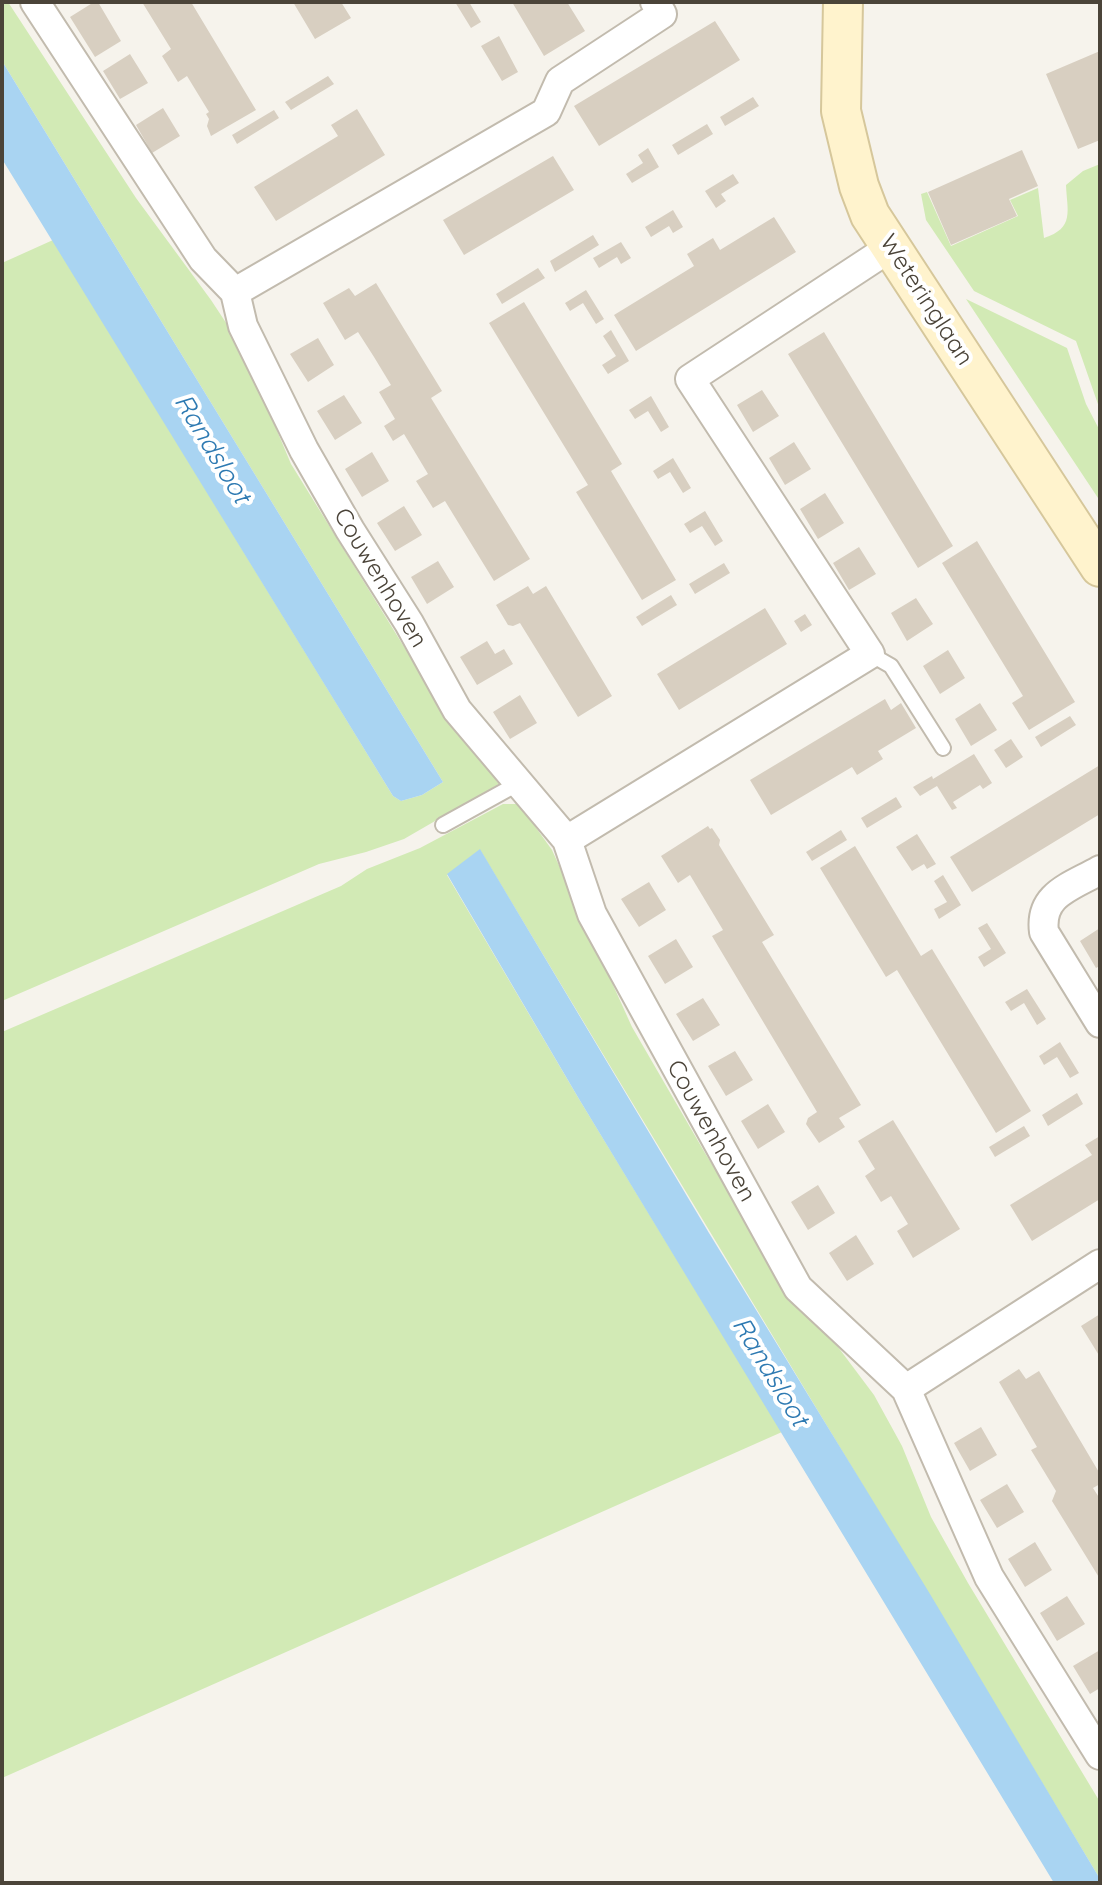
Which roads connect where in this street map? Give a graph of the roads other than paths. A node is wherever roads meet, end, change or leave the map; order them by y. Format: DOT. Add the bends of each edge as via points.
graph roads {
  1 [pos="35,2"];
  2 [pos="843,2"];
  3 [pos="658,8"];
  4 [pos="891,247"];
  5 [pos="235,292"];
  6 [pos="1100,567"];
  7 [pos="870,654"];
  8 [pos="943,748"];
  9 [pos="519,783"];
  10 [pos="443,825"];
  11 [pos="567,840"];
  12 [pos="1100,870"];
  13 [pos="1100,1023"];
  14 [pos="1100,1264"];
  15 [pos="906,1389"];
  16 [pos="1100,1755"];
  1 -- 5 [label="street, Couwenhoven" via="203,259"];
  2 -- 4 [label="street, Weteringlaan" via="841,111 859,186"];
  3 -- 5 [label="street" via="560,81 546,112"];
  4 -- 6 [label="street, Weteringlaan"];
  4 -- 7 [label="street" via="690,379"];
  5 -- 9 [label="street, Couwenhoven" via="243,326 350,530 457,710"];
  7 -- 8 [label="lane" via="891,666"];
  7 -- 11 [label="street"];
  9 -- 10 [label="lane"];
  9 -- 11 [label="street, Couwenhoven"];
  11 -- 15 [label="street, Couwenhoven" via="592,914 798,1288"];
  12 -- 13 [label="street" via="1051,899 1042,915 1044,932"];
  14 -- 15 [label="street"];
  15 -- 16 [label="street, Couwenhoven" via="989,1577"];
}
